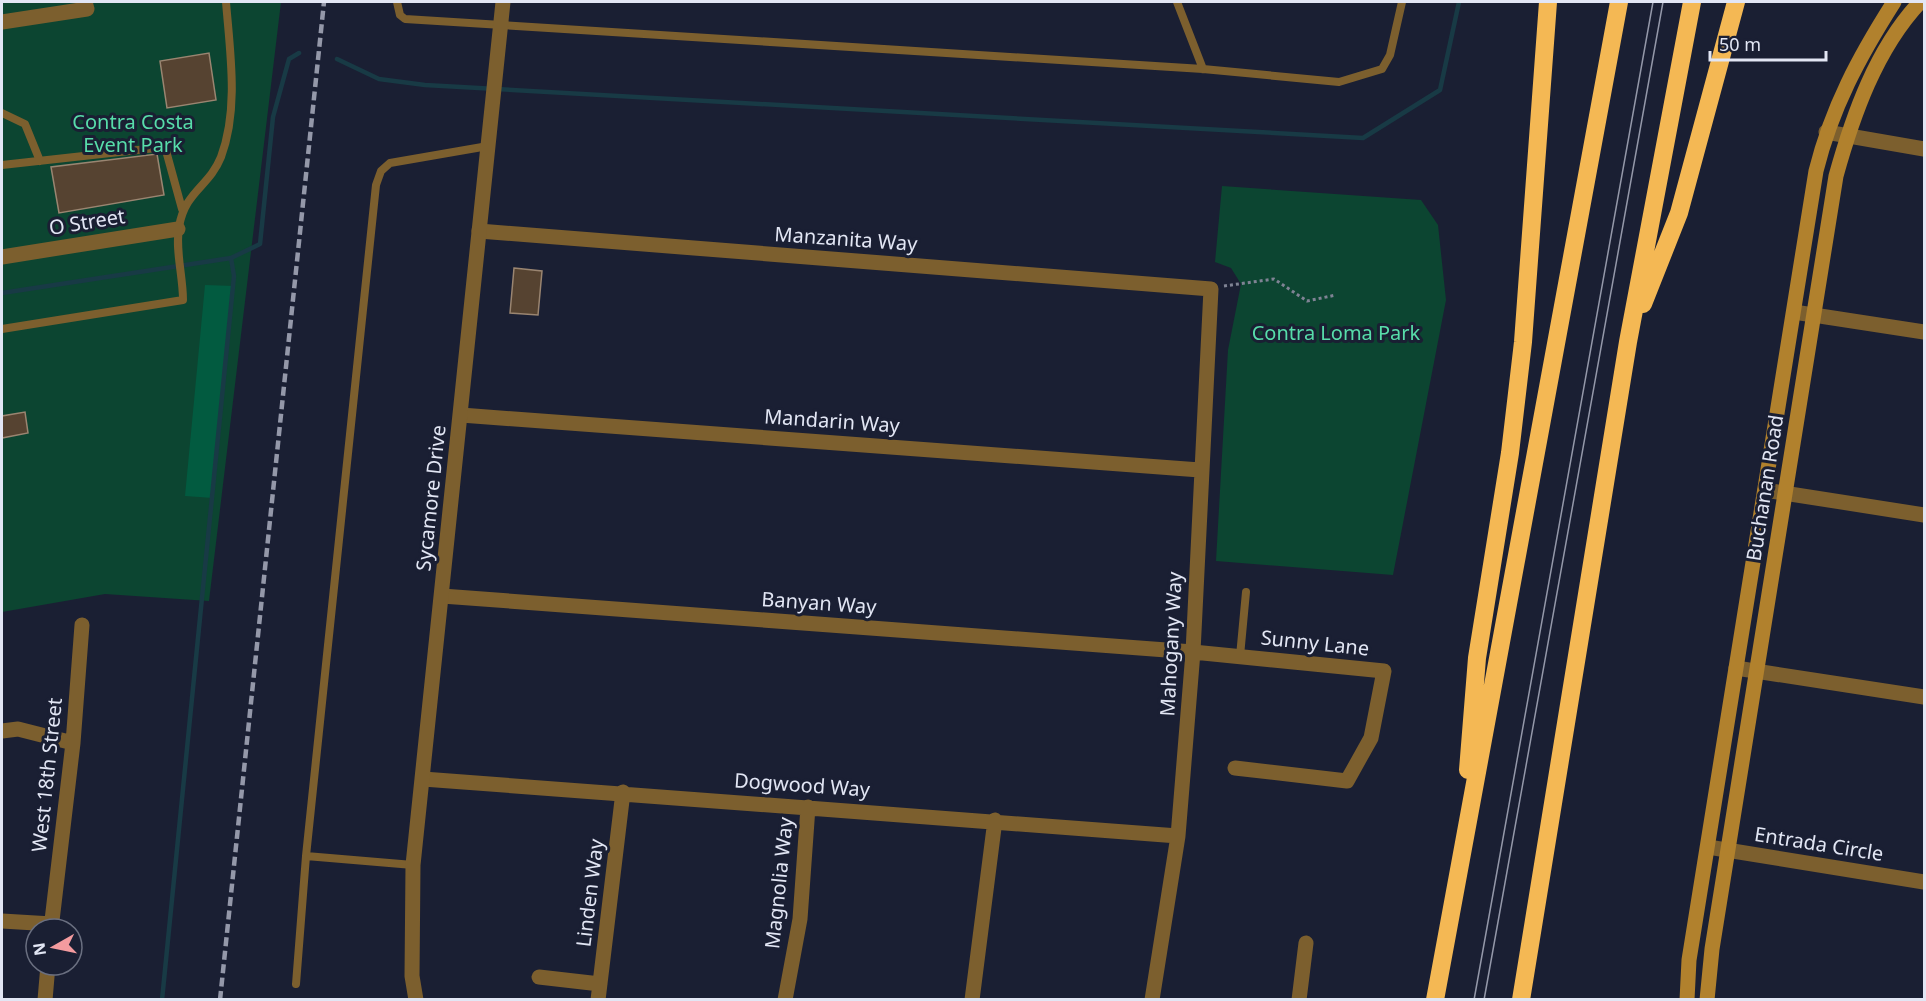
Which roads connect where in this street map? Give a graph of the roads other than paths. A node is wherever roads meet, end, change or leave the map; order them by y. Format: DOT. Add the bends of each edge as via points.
graph roads {
  1 [pos="226,2"];
  2 [pos="397,2"];
  3 [pos="502,2"];
  4 [pos="1177,2"];
  5 [pos="1402,2"];
  6 [pos="1548,2"];
  7 [pos="1619,2"];
  8 [pos="1692,2"];
  9 [pos="1736,2"];
  10 [pos="1892,2"];
  11 [pos="1920,2"];
  12 [pos="86,5"];
  13 [pos="2,22"];
  14 [pos="500,23"];
  15 [pos="1203,69"];
  16 [pos="2,113"];
  17 [pos="1826,132"];
  18 [pos="1847,137"];
  19 [pos="488,146"];
  20 [pos="1924,149"];
  21 [pos="40,161"];
  22 [pos="2,165"];
  23 [pos="182,209"];
  24 [pos="479,231"];
  25 [pos="178,236"];
  26 [pos="2,257"];
  27 [pos="1210,289"];
  28 [pos="1794,312"];
  29 [pos="1813,315"];
  30 [pos="2,329"];
  31 [pos="1924,332"];
  32 [pos="1628,342"];
  33 [pos="460,415"];
  34 [pos="1200,470"];
  35 [pos="1765,489"];
  36 [pos="1785,493"];
  37 [pos="1924,515"];
  38 [pos="1246,592"];
  39 [pos="442,596"];
  40 [pos="82,625"];
  41 [pos="1193,651"];
  42 [pos="1240,656"];
  43 [pos="1736,668"];
  44 [pos="1756,671"];
  45 [pos="1924,697"];
  46 [pos="2,731"];
  47 [pos="73,743"];
  48 [pos="1235,768"];
  49 [pos="423,779"];
  50 [pos="623,792"];
  51 [pos="808,807"];
  52 [pos="995,820"];
  53 [pos="1178,836"];
  54 [pos="1708,847"];
  55 [pos="1728,850"];
  56 [pos="306,856"];
  57 [pos="413,865"];
  58 [pos="1460,873"];
  59 [pos="1924,882"];
  60 [pos="53,917"];
  61 [pos="2,921"];
  62 [pos="24,924"];
  63 [pos="1306,943"];
  64 [pos="47,977"];
  65 [pos="539,977"];
  66 [pos="296,984"];
  67 [pos="599,992"];
  68 [pos="45,999"];
  69 [pos="416,999"];
  70 [pos="784,999"];
  71 [pos="972,999"];
  72 [pos="1152,999"];
  73 [pos="1299,999"];
  74 [pos="1435,999"];
  75 [pos="1521,999"];
  76 [pos="1687,999"];
  77 [pos="1707,999"];
  1 -- 23 [label="lane" via="231,73 225,140 220,159 207,181 193,192"];
  2 -- 14 [label="lane" via="405,19"];
  3 -- 14 [label="street, Sycamore Drive"];
  4 -- 15 [label="lane"];
  5 -- 15 [label="lane" via="1390,55 1382,69 1339,82"];
  6 -- 58 [label="highway" via="1523,342 1510,453 1477,658"];
  7 -- 58 [label="highway"];
  8 -- 32 [label="highway"];
  9 -- 32 [label="highway" via="1679,213"];
  10 -- 17 [label="main road, Buchanan Road" via="1852,69"];
  11 -- 18 [label="main road, Buchanan Road" via="1872,76"];
  12 -- 13 [label="street"];
  14 -- 15 [label="lane"];
  14 -- 19 [label="street, Sycamore Drive"];
  16 -- 21 [label="lane" via="25,124"];
  17 -- 18 [label="street"];
  17 -- 28 [label="main road, Buchanan Road" via="1816,171"];
  18 -- 20 [label="street"];
  18 -- 29 [label="main road, Buchanan Road" via="1836,176"];
  19 -- 24 [label="street, Sycamore Drive"];
  19 -- 56 [label="lane" via="390,163 381,171 376,185"];
  21 -- 22 [label="lane"];
  21 -- 23 [label="lane" via="165,147"];
  23 -- 25 [label="lane"];
  24 -- 27 [label="street, Manzanita Way"];
  24 -- 33 [label="street, Sycamore Drive"];
  25 -- 26 [label="street, O Street"];
  25 -- 30 [label="lane" via="183,300"];
  27 -- 34 [label="street, Mahogany Way"];
  28 -- 29 [label="street"];
  28 -- 35 [label="main road, Buchanan Road"];
  29 -- 31 [label="street"];
  29 -- 36 [label="main road, Buchanan Road"];
  32 -- 75 [label="highway"];
  33 -- 34 [label="street, Mandarin Way"];
  33 -- 39 [label="street, Sycamore Drive"];
  34 -- 41 [label="street, Mahogany Way"];
  35 -- 36 [label="street"];
  35 -- 43 [label="main road, Buchanan Road"];
  36 -- 37 [label="street"];
  36 -- 44 [label="main road, Buchanan Road"];
  38 -- 42 [label="lane"];
  39 -- 41 [label="street, Banyan Way"];
  39 -- 49 [label="street, Sycamore Drive"];
  40 -- 47 [label="street, West 18th Street"];
  41 -- 42 [label="street, Sunny Lane"];
  41 -- 53 [label="street, Mahogany Way"];
  42 -- 48 [label="street, Sunny Lane" via="1383,671 1371,738 1347,781"];
  43 -- 44 [label="street"];
  43 -- 54 [label="main road, Buchanan Road"];
  44 -- 45 [label="street"];
  44 -- 55 [label="main road, Buchanan Road"];
  46 -- 47 [label="street" via="18,729"];
  47 -- 60 [label="street, West 18th Street"];
  49 -- 50 [label="street, Dogwood Way"];
  49 -- 57 [label="street, Sycamore Drive"];
  50 -- 51 [label="street, Dogwood Way"];
  50 -- 67 [label="street, Linden Way"];
  51 -- 52 [label="street, Dogwood Way"];
  51 -- 70 [label="street, Magnolia Way" via="800,919"];
  52 -- 53 [label="street, Dogwood Way"];
  52 -- 71 [label="street"];
  53 -- 72 [label="street, Mahogany Way"];
  54 -- 55 [label="street, Entrada Circle"];
  54 -- 76 [label="main road, Buchanan Road" via="1689,960"];
  55 -- 59 [label="street, Entrada Circle"];
  55 -- 77 [label="main road, Buchanan Road"];
  56 -- 57 [label="lane"];
  56 -- 66 [label="lane"];
  57 -- 69 [label="street, Sycamore Drive" via="412,976"];
  58 -- 74 [label="highway"];
  61 -- 62 [label="street"];
  63 -- 73 [label="street"];
  64 -- 68 [label="street"];
  65 -- 67 [label="street"];
}
